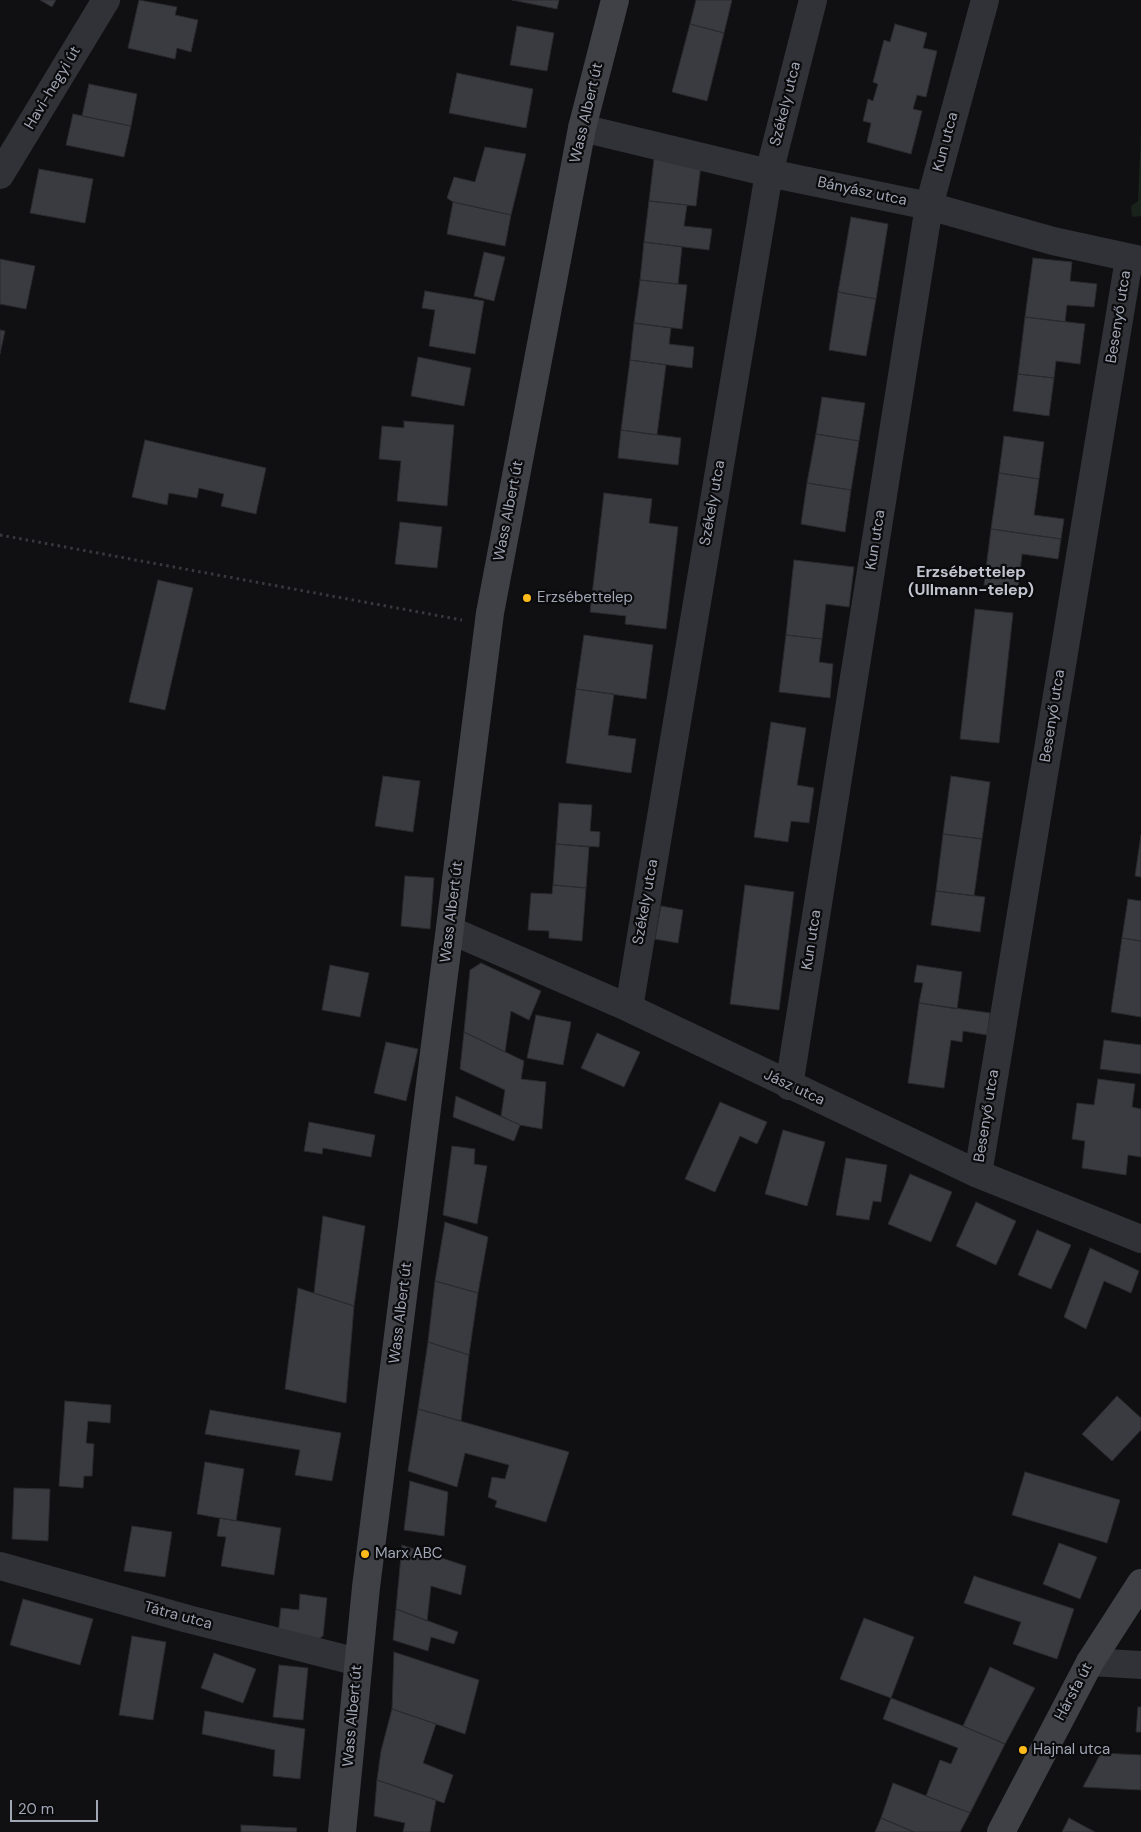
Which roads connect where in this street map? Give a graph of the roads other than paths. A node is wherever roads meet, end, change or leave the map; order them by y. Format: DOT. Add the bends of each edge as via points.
graph roads {
  1 [pos="106,0"];
  2 [pos="615,0"];
  3 [pos="813,0"];
  4 [pos="985,0"];
  5 [pos="582,128"];
  6 [pos="769,173"];
  7 [pos="0,175"];
  8 [pos="929,206"];
  9 [pos="1135,259"];
  10 [pos="450,930"];
  11 [pos="628,1008"];
  12 [pos="789,1086"];
  13 [pos="978,1174"];
  14 [pos="1141,1239"];
  15 [pos="0,1566"];
  16 [pos="1141,1583"];
  17 [pos="358,1662"];
  18 [pos="1090,1662"];
  19 [pos="1141,1665"];
  20 [pos="342,1832"];
  21 [pos="1001,1832"];
  1 -- 7 [label="street, Havi-hegyi út"];
  2 -- 5 [label="street, Wass Albert út"];
  3 -- 6 [label="street, Székely utca"];
  4 -- 8 [label="street, Kun utca"];
  5 -- 6 [label="street, Bányász utca"];
  5 -- 10 [label="street, Wass Albert út" via="488,625"];
  6 -- 8 [label="street, Bányász utca"];
  6 -- 11 [label="street, Székely utca"];
  8 -- 9 [label="street, Bányász utca" via="1053,241"];
  8 -- 12 [label="street, Kun utca"];
  9 -- 13 [label="street, Besenyő utca"];
  10 -- 11 [label="street, Jász utca"];
  10 -- 17 [label="street, Wass Albert út"];
  11 -- 12 [label="street, Jász utca"];
  12 -- 13 [label="street, Jász utca"];
  13 -- 14 [label="street, Jász utca"];
  15 -- 17 [label="street, Tátra utca"];
  16 -- 18 [label="street, Hársfa út"];
  17 -- 20 [label="street, Wass Albert út"];
  18 -- 19 [label="street"];
  18 -- 21 [label="street, Hársfa út"];
}
